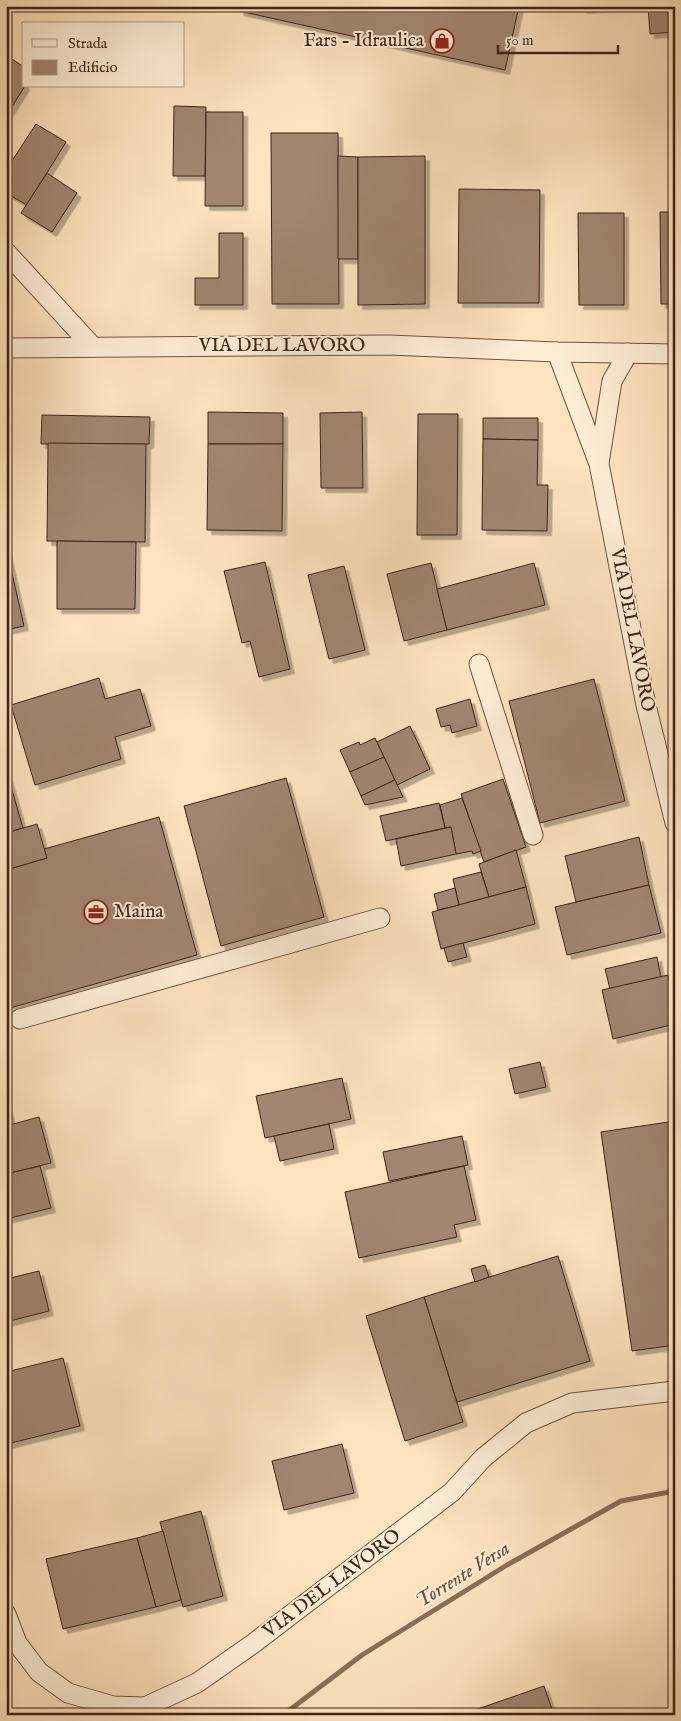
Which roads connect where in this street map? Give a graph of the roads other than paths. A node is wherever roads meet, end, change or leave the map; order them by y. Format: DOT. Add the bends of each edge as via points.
graph roads {
  1 [pos="6,252"];
  2 [pos="93,347"];
  3 [pos="6,348"];
  4 [pos="557,352"];
  5 [pos="628,353"];
  6 [pos="675,354"];
  7 [pos="599,464"];
  8 [pos="479,664"];
  9 [pos="675,823"];
  10 [pos="533,835"];
  11 [pos="380,918"];
  12 [pos="20,1019"];
  13 [pos="675,1391"];
  14 [pos="6,1614"];
  1 -- 2 [label="street"];
  2 -- 3 [label="street, VIA DEL LAVORO"];
  2 -- 4 [label="street, VIA DEL LAVORO" via="389,345"];
  4 -- 5 [label="street, VIA DEL LAVORO"];
  4 -- 7 [label="street, VIA DEL LAVORO"];
  5 -- 6 [label="street, VIA DEL LAVORO"];
  5 -- 7 [label="street, VIA DEL LAVORO" via="612,381"];
  7 -- 9 [label="street, VIA DEL LAVORO" via="646,705"];
  8 -- 10 [label="street"];
  11 -- 12 [label="street"];
  13 -- 14 [label="street, VIA DEL LAVORO" via="572,1404 526,1423 483,1458 452,1492 254,1643 197,1683 145,1706 113,1706 68,1693 39,1672 17,1643"];
}
